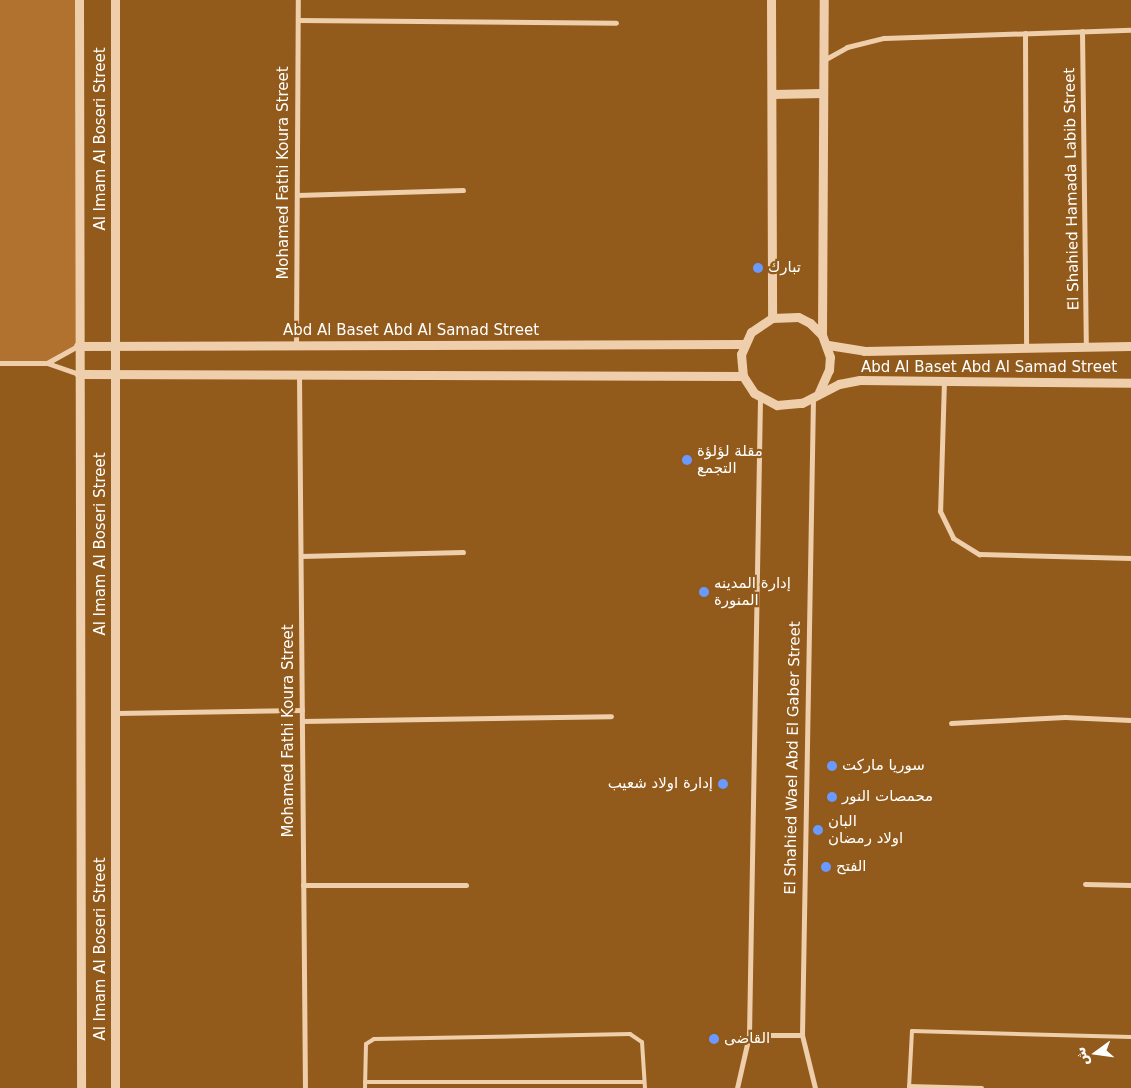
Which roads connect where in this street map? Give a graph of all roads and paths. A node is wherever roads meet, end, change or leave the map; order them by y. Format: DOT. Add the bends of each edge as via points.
graph roads {
  1 [pos="79,0"];
  2 [pos="115,0"];
  3 [pos="298,0"];
  4 [pos="771,0"];
  5 [pos="824,0"];
  6 [pos="298,20"];
  7 [pos="616,23"];
  8 [pos="1131,30"];
  9 [pos="1082,31"];
  10 [pos="1025,33"];
  11 [pos="824,60"];
  12 [pos="824,93"];
  13 [pos="772,94"];
  14 [pos="463,190"];
  15 [pos="296,195"];
  16 [pos="772,318"];
  17 [pos="822,334"];
  18 [pos="744,344"];
  19 [pos="296,345"];
  20 [pos="828,345"];
  21 [pos="78,346"];
  22 [pos="114,346"];
  23 [pos="1086,346"];
  24 [pos="1131,346"];
  25 [pos="1026,347"];
  26 [pos="47,363"];
  27 [pos="0,364"];
  28 [pos="79,374"];
  29 [pos="114,374"];
  30 [pos="299,374"];
  31 [pos="743,376"];
  32 [pos="944,379"];
  33 [pos="1131,383"];
  34 [pos="816,394"];
  35 [pos="760,397"];
  36 [pos="463,552"];
  37 [pos="300,556"];
  38 [pos="1131,558"];
  39 [pos="302,710"];
  40 [pos="116,713"];
  41 [pos="612,716"];
  42 [pos="1131,720"];
  43 [pos="302,721"];
  44 [pos="951,722"];
  45 [pos="1085,884"];
  46 [pos="1131,884"];
  47 [pos="303,885"];
  48 [pos="466,885"];
  49 [pos="802,1035"];
  50 [pos="749,1036"];
  51 [pos="1131,1037"];
  52 [pos="365,1082"];
  53 [pos="644,1082"];
  54 [pos="909,1087"];
  55 [pos="80,1088"];
  56 [pos="115,1088"];
  57 [pos="305,1088"];
  58 [pos="365,1088"];
  59 [pos="645,1088"];
  60 [pos="737,1088"];
  61 [pos="816,1088"];
  62 [pos="982,1088"];
  1 -- 21 [label="street, Al Imam Al Boseri Street"];
  2 -- 22 [label="street, Al Imam Al Boseri Street"];
  3 -- 6 [label="street, Mohamed Fathi Koura Street"];
  4 -- 13 [label="street"];
  5 -- 11 [label="street"];
  6 -- 7 [label="street"];
  6 -- 15 [label="street, Mohamed Fathi Koura Street"];
  8 -- 9 [label="street"];
  9 -- 10 [label="street"];
  9 -- 23 [label="street, El Shahied Hamada Labib Street"];
  10 -- 11 [label="street" via="874,39 847,47"];
  10 -- 25 [label="street"];
  11 -- 12 [label="street"];
  12 -- 13 [label="street"];
  12 -- 17 [label="street"];
  13 -- 16 [label="street"];
  14 -- 15 [label="street"];
  15 -- 19 [label="street, Mohamed Fathi Koura Street"];
  16 -- 17 [label="street" via="798,318"];
  16 -- 18 [label="street" via="751,332"];
  17 -- 20 [label="street"];
  18 -- 19 [label="street, Abd Al Baset Abd Al Samad Street"];
  18 -- 31 [label="street" via="741,354"];
  19 -- 22 [label="street, Abd Al Baset Abd Al Samad Street"];
  20 -- 25 [label="street, Abd Al Baset Abd Al Samad Street" via="864,351"];
  20 -- 34 [label="street" via="829,370"];
  21 -- 22 [label="street, Abd Al Baset Abd Al Samad Street"];
  21 -- 26 [label="street"];
  21 -- 28 [label="street, Al Imam Al Boseri Street"];
  22 -- 29 [label="street, Al Imam Al Boseri Street"];
  23 -- 24 [label="street, Abd Al Baset Abd Al Samad Street"];
  23 -- 25 [label="street, Abd Al Baset Abd Al Samad Street"];
  26 -- 27 [label="street"];
  26 -- 28 [label="street"];
  28 -- 29 [label="street"];
  28 -- 55 [label="street, Al Imam Al Boseri Street"];
  29 -- 30 [label="street"];
  29 -- 40 [label="street, Al Imam Al Boseri Street"];
  30 -- 31 [label="street"];
  30 -- 37 [label="street, Mohamed Fathi Koura Street"];
  31 -- 35 [label="street"];
  32 -- 33 [label="street, Abd Al Baset Abd Al Samad Street"];
  32 -- 34 [label="street, Abd Al Baset Abd Al Samad Street" via="860,380"];
  32 -- 38 [label="street" via="940,511 954,538 979,554"];
  34 -- 35 [label="street" via="789,406 777,405"];
  34 -- 49 [label="street, El Shahied Wael Abd El Gaber Street"];
  35 -- 50 [label="street"];
  36 -- 37 [label="street"];
  37 -- 39 [label="street, Mohamed Fathi Koura Street"];
  39 -- 40 [label="street"];
  39 -- 43 [label="street, Mohamed Fathi Koura Street"];
  40 -- 56 [label="street, Al Imam Al Boseri Street"];
  41 -- 43 [label="street"];
  42 -- 44 [label="street" via="1065,718"];
  43 -- 47 [label="street, Mohamed Fathi Koura Street"];
  45 -- 46 [label="street"];
  47 -- 48 [label="street"];
  47 -- 57 [label="street, Mohamed Fathi Koura Street"];
  49 -- 50 [label="street"];
  49 -- 61 [label="street, El Shahied Wael Abd El Gaber Street"];
  50 -- 60 [label="street"];
  51 -- 54 [label="lane" via="912,1031"];
  52 -- 53 [label="lane"];
  52 -- 53 [label="lane" via="366,1044 374,1039 630,1034 642,1042"];
  52 -- 58 [label="lane"];
  53 -- 59 [label="lane"];
  54 -- 62 [label="lane"];
}
